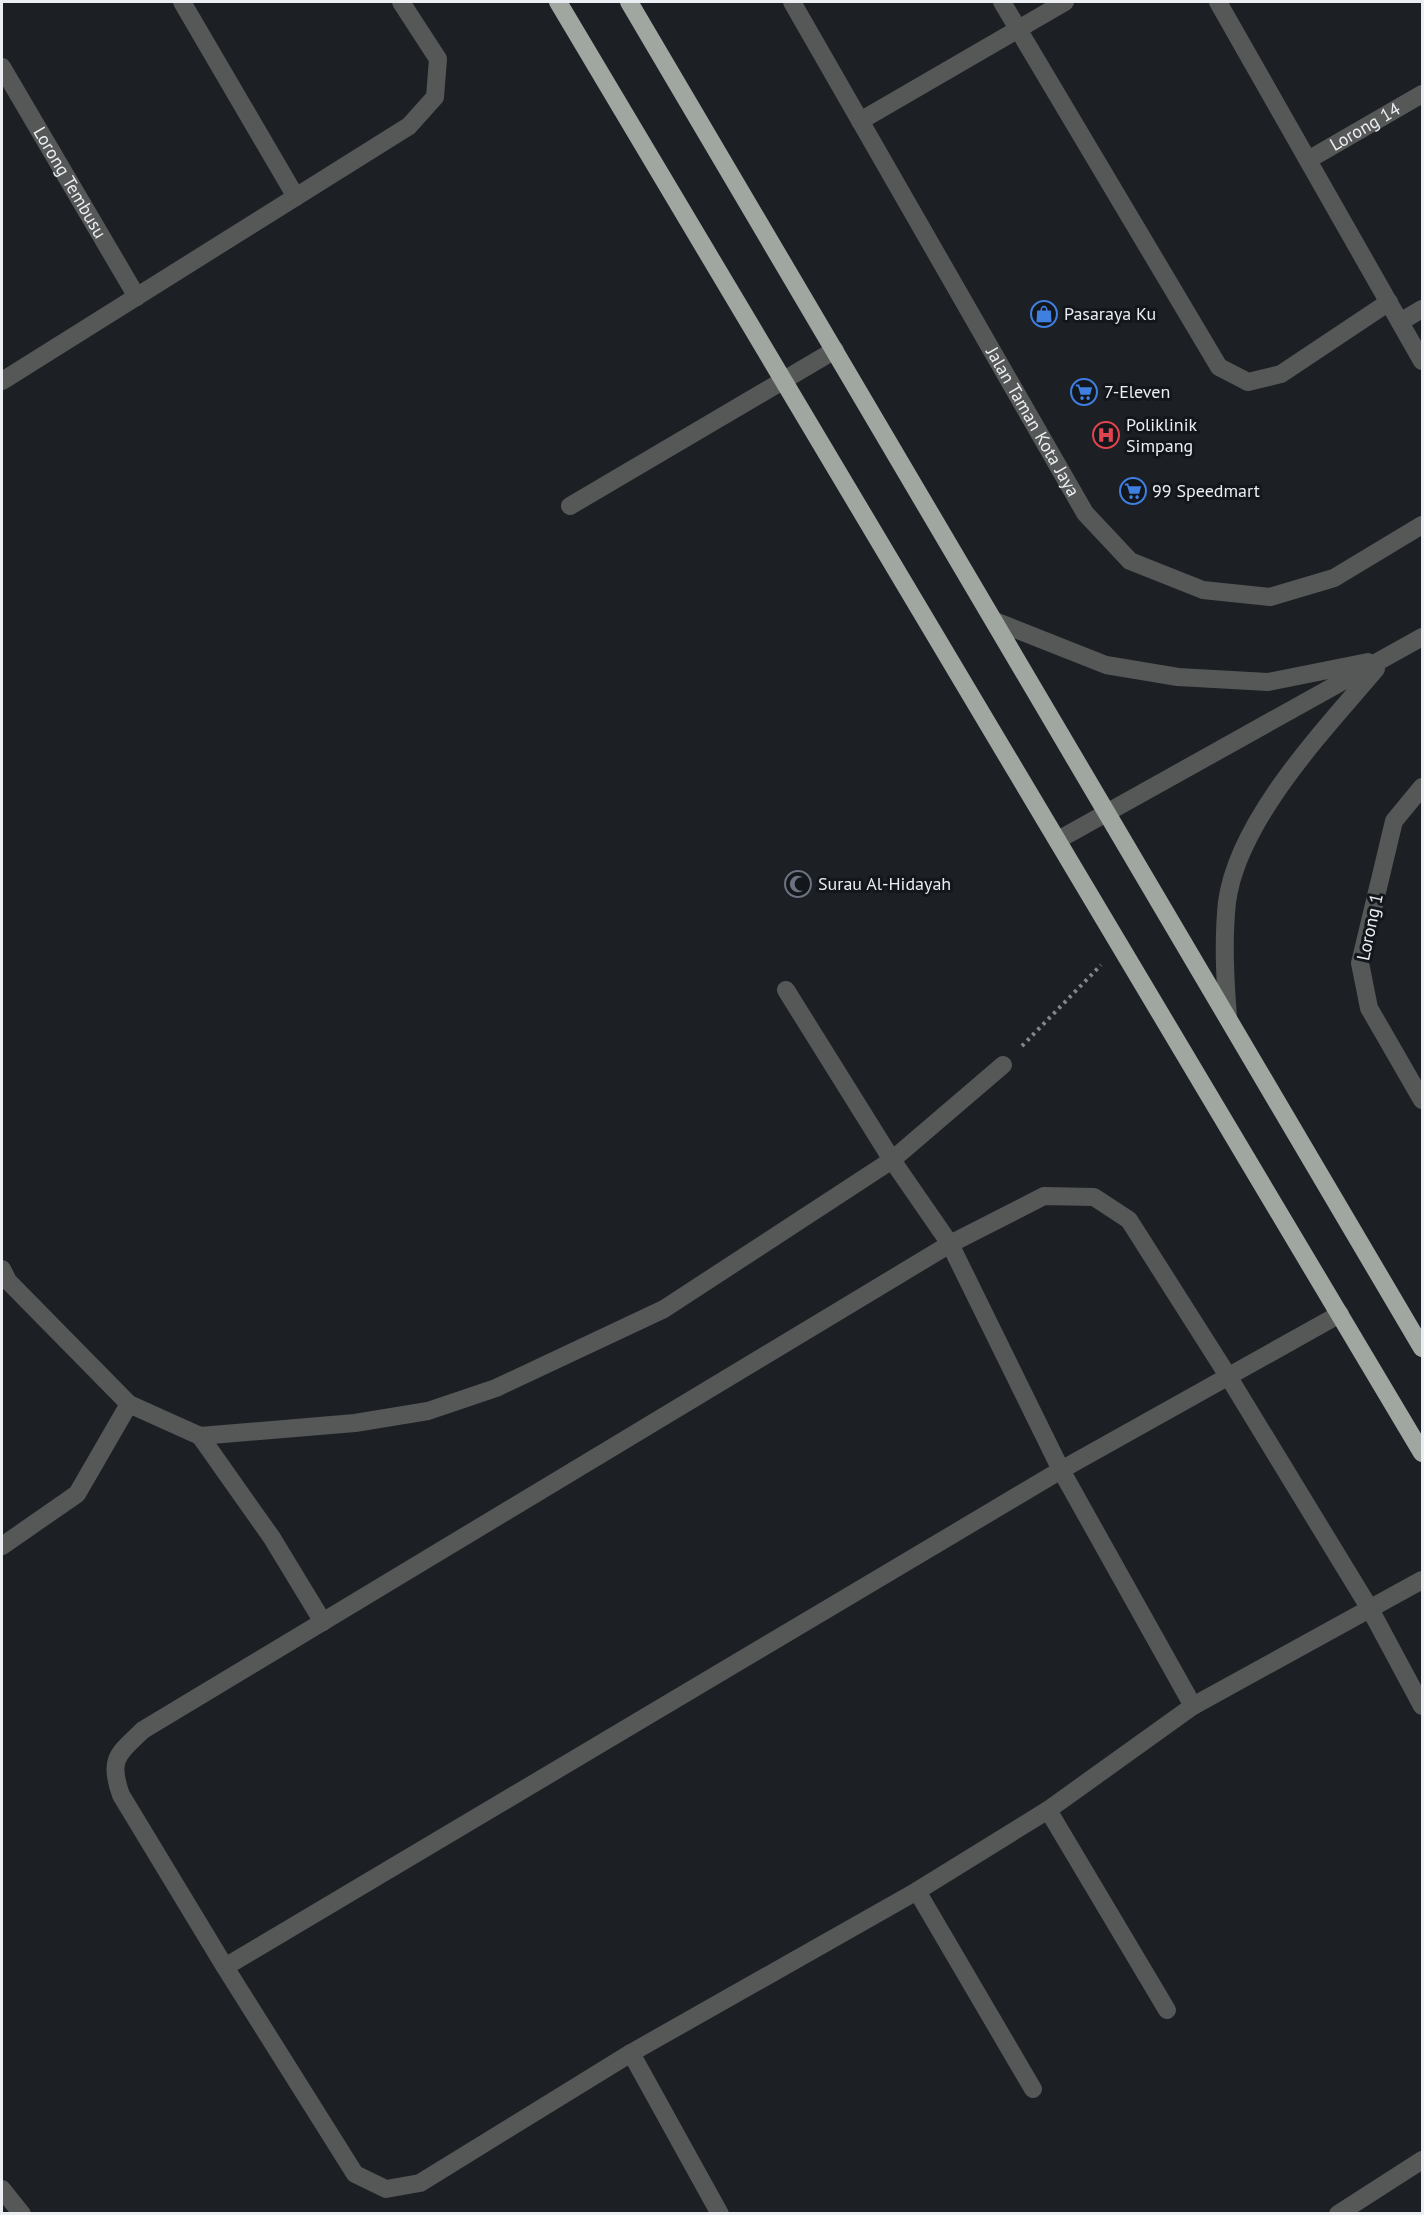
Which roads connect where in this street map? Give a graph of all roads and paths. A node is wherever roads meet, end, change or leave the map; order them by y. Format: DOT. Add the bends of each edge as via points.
graph roads {
  1 [pos="182,2"];
  2 [pos="401,2"];
  3 [pos="558,2"];
  4 [pos="629,2"];
  5 [pos="792,2"];
  6 [pos="1002,2"];
  7 [pos="1065,2"];
  8 [pos="1218,2"];
  9 [pos="1018,29"];
  10 [pos="2,67"];
  11 [pos="1422,94"];
  12 [pos="860,122"];
  13 [pos="1308,160"];
  14 [pos="296,197"];
  15 [pos="137,297"];
  16 [pos="1389,302"];
  17 [pos="1422,309"];
  18 [pos="1400,322"];
  19 [pos="835,350"];
  20 [pos="1422,361"];
  21 [pos="783,379"];
  22 [pos="2,381"];
  23 [pos="570,506"];
  24 [pos="1422,525"];
  25 [pos="995,621"];
  26 [pos="1422,637"];
  27 [pos="1385,658"];
  28 [pos="1422,787"];
  29 [pos="1108,814"];
  30 [pos="1058,840"];
  31 [pos="1120,946"];
  32 [pos="786,990"];
  33 [pos="1228,1017"];
  34 [pos="1003,1065"];
  35 [pos="1422,1100"];
  36 [pos="892,1160"];
  37 [pos="950,1244"];
  38 [pos="2,1269"];
  39 [pos="1340,1314"];
  40 [pos="1422,1348"];
  41 [pos="1228,1376"];
  42 [pos="129,1404"];
  43 [pos="200,1436"];
  44 [pos="1422,1453"];
  45 [pos="1061,1470"];
  46 [pos="2,1546"];
  47 [pos="1422,1580"];
  48 [pos="1370,1609"];
  49 [pos="323,1622"];
  50 [pos="1194,1706"];
  51 [pos="1422,1706"];
  52 [pos="1048,1810"];
  53 [pos="917,1891"];
  54 [pos="225,1966"];
  55 [pos="1167,2010"];
  56 [pos="631,2053"];
  57 [pos="1033,2089"];
  58 [pos="1422,2160"];
  59 [pos="2,2189"];
  60 [pos="22,2214"];
  61 [pos="720,2214"];
  62 [pos="1338,2214"];
  1 -- 14 [label="street"];
  2 -- 14 [label="street" via="438,59 435,97 409,126"];
  3 -- 21 [label="highway"];
  4 -- 19 [label="highway"];
  5 -- 12 [label="street, Jalan Taman Kota Jaya"];
  6 -- 9 [label="street"];
  7 -- 9 [label="street"];
  8 -- 13 [label="street"];
  9 -- 12 [label="street"];
  9 -- 16 [label="street" via="1219,367 1248,382 1281,374"];
  10 -- 15 [label="street, Lorong Tembusu"];
  11 -- 13 [label="street, Lorong 14"];
  12 -- 24 [label="street, Jalan Taman Kota Jaya" via="1085,513 1130,561 1203,590 1270,597 1334,578"];
  13 -- 16 [label="street"];
  14 -- 15 [label="street"];
  15 -- 22 [label="street"];
  16 -- 18 [label="street"];
  17 -- 18 [label="street"];
  18 -- 20 [label="street"];
  19 -- 21 [label="street"];
  19 -- 25 [label="highway"];
  21 -- 23 [label="street"];
  21 -- 30 [label="highway"];
  25 -- 27 [label="street" via="1106,665 1178,677 1268,682"];
  25 -- 29 [label="highway"];
  26 -- 27 [label="street"];
  27 -- 29 [label="street"];
  27 -- 33 [label="street" via="1300,758 1253,829 1236,865 1227,900 1224,953"];
  28 -- 35 [label="street, Lorong 1" via="1394,821 1360,963 1369,1008"];
  29 -- 30 [label="street"];
  29 -- 33 [label="highway"];
  30 -- 31 [label="highway"];
  31 -- 34 [label="path"];
  31 -- 39 [label="highway"];
  32 -- 36 [label="street"];
  33 -- 40 [label="highway"];
  34 -- 36 [label="street"];
  36 -- 37 [label="street"];
  36 -- 43 [label="street" via="664,1308 496,1388 428,1411 355,1423"];
  37 -- 41 [label="street" via="1044,1196 1094,1197 1130,1220"];
  37 -- 45 [label="street"];
  37 -- 49 [label="street"];
  38 -- 42 [label="street" via="8,1281"];
  39 -- 41 [label="street"];
  39 -- 44 [label="highway"];
  41 -- 45 [label="street"];
  41 -- 48 [label="street"];
  42 -- 43 [label="street"];
  42 -- 46 [label="street" via="77,1494"];
  43 -- 49 [label="street" via="272,1538"];
  45 -- 50 [label="street"];
  45 -- 54 [label="street"];
  47 -- 48 [label="street"];
  48 -- 50 [label="street"];
  48 -- 51 [label="street"];
  49 -- 54 [label="street" via="143,1730 121,1751 115,1763 121,1795"];
  50 -- 52 [label="street"];
  52 -- 53 [label="street"];
  52 -- 55 [label="street"];
  53 -- 56 [label="street"];
  53 -- 57 [label="street"];
  54 -- 56 [label="street" via="355,2174 386,2189 420,2183"];
  56 -- 61 [label="street"];
  58 -- 62 [label="street"];
  59 -- 60 [label="street"];
}
